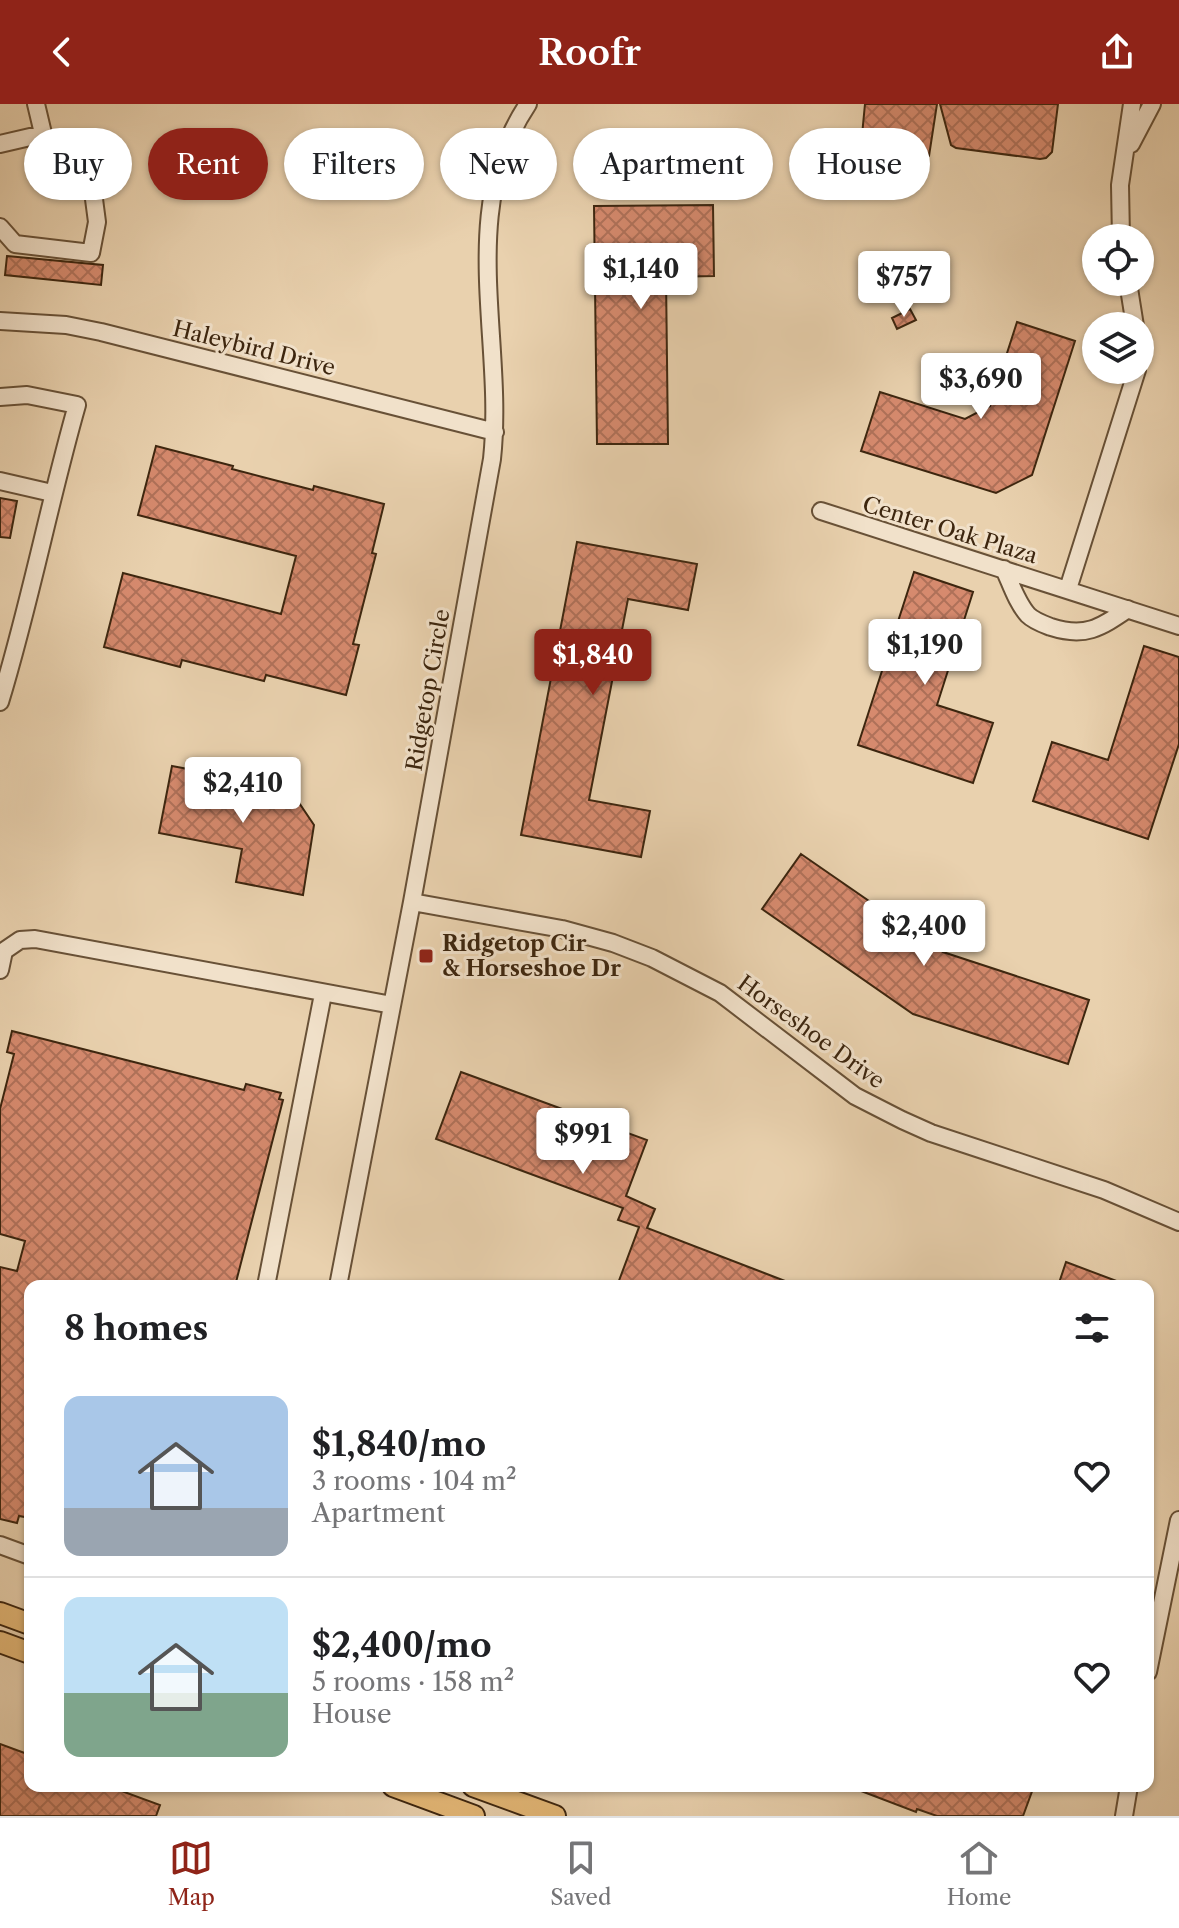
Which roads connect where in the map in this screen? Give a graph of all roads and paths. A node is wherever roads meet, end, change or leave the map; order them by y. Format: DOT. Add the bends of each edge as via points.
graph roads {
  1 [pos="36,104"];
  2 [pos="528,104"];
  3 [pos="1132,104"];
  4 [pos="1152,104"];
  5 [pos="42,128"];
  6 [pos="24,138"];
  7 [pos="0,144"];
  8 [pos="1125,156"];
  9 [pos="94,200"];
  10 [pos="1121,224"];
  11 [pos="0,227"];
  12 [pos="0,321"];
  13 [pos="1133,384"];
  14 [pos="0,397"];
  15 [pos="495,432"];
  16 [pos="0,481"];
  17 [pos="52,493"];
  18 [pos="821,511"];
  19 [pos="1004,569"];
  20 [pos="1068,589"];
  21 [pos="1128,609"];
  22 [pos="1179,626"];
  23 [pos="5,666"];
  24 [pos="0,702"];
  25 [pos="412,902"];
  26 [pos="0,970"];
  27 [pos="323,994"];
  28 [pos="392,1005"];
  29 [pos="1179,1222"];
  30 [pos="267,1280"];
  31 [pos="339,1280"];
  32 [pos="1179,1520"];
  33 [pos="0,1545"];
  34 [pos="24,1554"];
  35 [pos="0,1613"];
  36 [pos="24,1622"];
  37 [pos="0,1642"];
  38 [pos="1154,1643"];
  39 [pos="24,1651"];
  40 [pos="409,1792"];
  41 [pos="489,1792"];
  42 [pos="1128,1792"];
  43 [pos="474,1816"];
  44 [pos="555,1816"];
  45 [pos="1124,1816"];
  1 -- 5 [label="street"];
  2 -- 15 [label="street, Ridgetop Circle" via="497,173 486,235"];
  3 -- 8 [label="street"];
  4 -- 8 [label="street"];
  6 -- 7 [label="street"];
  8 -- 10 [label="street"];
  9 -- 11 [label="street" via="97,222 91,253 15,244"];
  12 -- 15 [label="street, Haleybird Drive" via="101,332"];
  13 -- 20 [label="street"];
  14 -- 17 [label="street" via="27,395 77,405"];
  15 -- 25 [label="street, Ridgetop Circle"];
  16 -- 17 [label="street"];
  17 -- 23 [label="street"];
  18 -- 19 [label="street, Center Oak Plaza"];
  19 -- 20 [label="street, Center Oak Plaza"];
  19 -- 21 [label="street" via="1028,615 1040,624 1081,633"];
  20 -- 21 [label="street, Center Oak Plaza"];
  21 -- 22 [label="street, Center Oak Plaza"];
  23 -- 24 [label="street"];
  25 -- 28 [label="street, Ridgetop Circle"];
  25 -- 29 [label="street, Horseshoe Drive" via="562,929 652,958 720,993 855,1096 902,1120 1104,1190"];
  26 -- 27 [label="street" via="4,951 20,940 35,939"];
  27 -- 28 [label="street"];
  27 -- 30 [label="street"];
  28 -- 31 [label="street, Ridgetop Circle"];
  32 -- 38 [label="street"];
  33 -- 34 [label="street"];
  35 -- 36 [label="main road"];
  37 -- 39 [label="main road"];
  40 -- 43 [label="main road"];
  41 -- 44 [label="main road"];
  42 -- 45 [label="street"];
}
